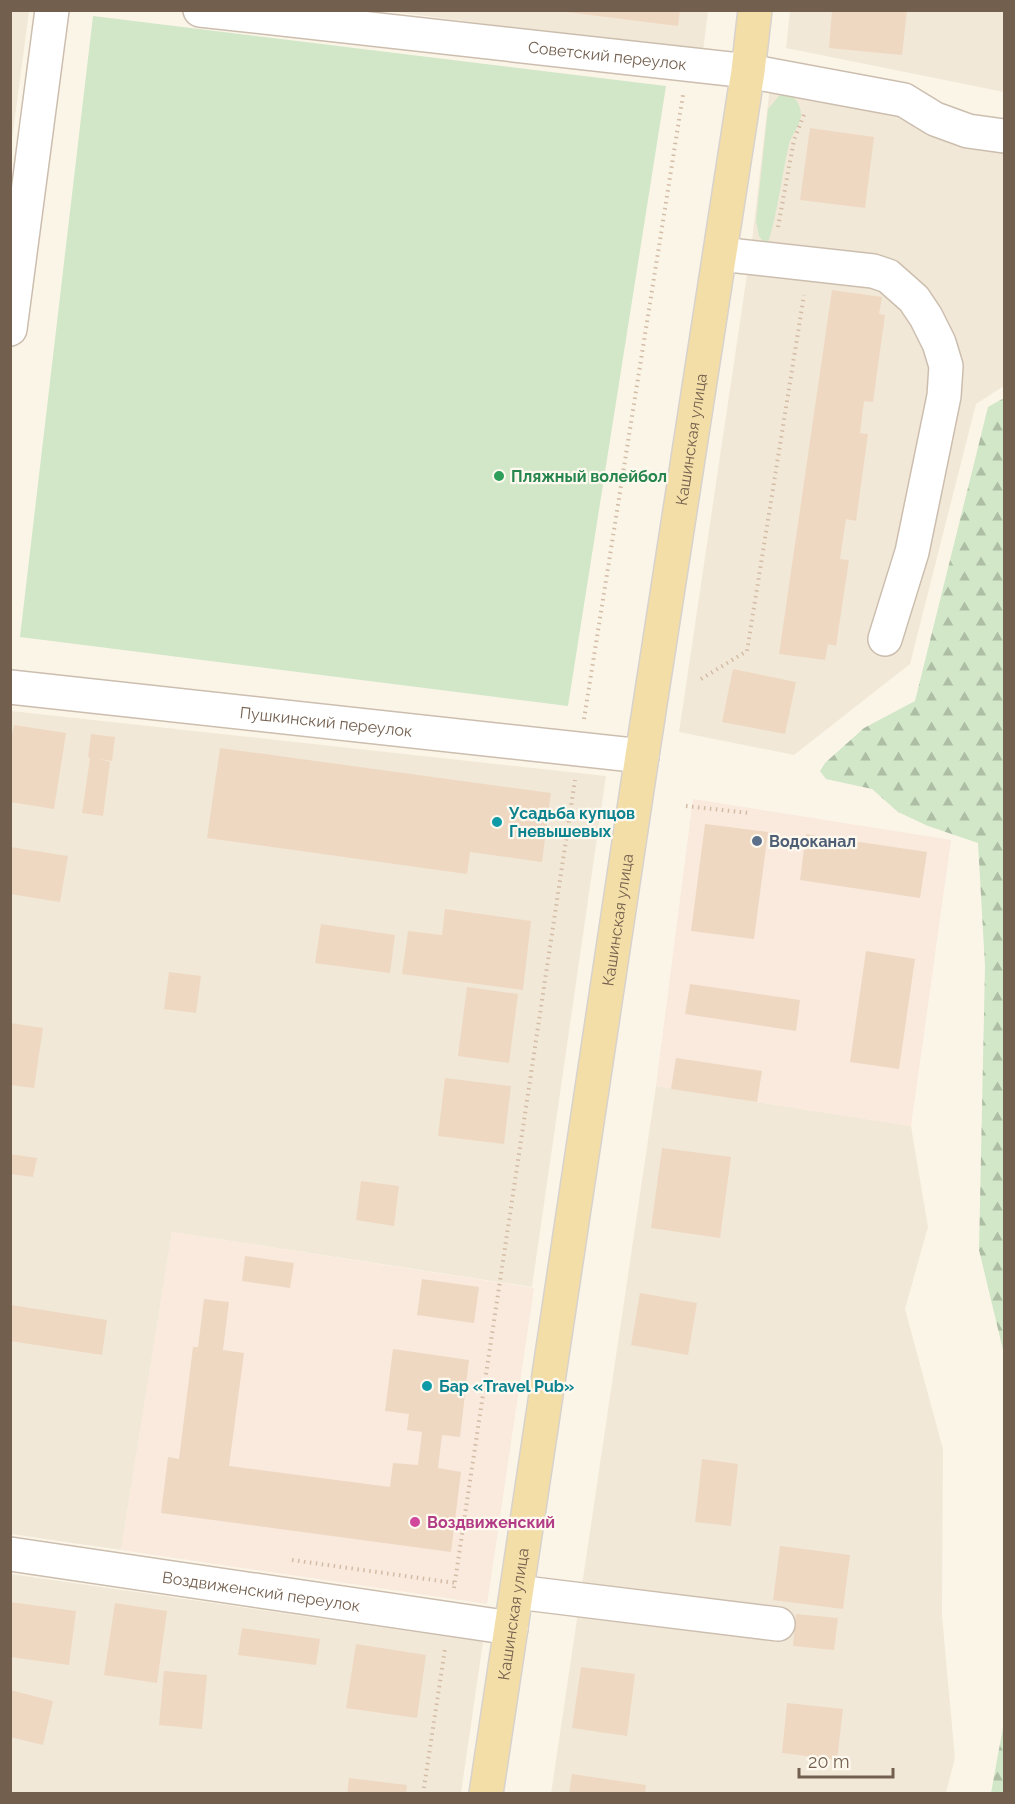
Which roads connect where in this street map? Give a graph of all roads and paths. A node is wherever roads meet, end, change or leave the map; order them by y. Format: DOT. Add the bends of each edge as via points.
graph roads {
  1 [pos="52,10"];
  2 [pos="754,10"];
  3 [pos="207,11"];
  4 [pos="688,64"];
  5 [pos="748,71"];
  6 [pos="805,82"];
  7 [pos="1005,136"];
  8 [pos="720,254"];
  9 [pos="767,259"];
  10 [pos="808,264"];
  11 [pos="10,329"];
  12 [pos="885,639"];
  13 [pos="700,680"];
  14 [pos="10,687"];
  15 [pos="579,749"];
  16 [pos="642,756"];
  17 [pos="686,806"];
  18 [pos="749,813"];
  19 [pos="10,1554"];
  20 [pos="517,1592"];
  21 [pos="450,1619"];
  22 [pos="778,1624"];
  23 [pos="511,1628"];
  24 [pos="423,1794"];
  25 [pos="486,1794"];
  1 -- 11 [label="street"];
  2 -- 5 [label="main road, Кашинская улица"];
  3 -- 4 [label="street, Советский переулок"];
  4 -- 5 [label="street, Советский переулок"];
  4 -- 15 [label="path"];
  5 -- 6 [label="street, Советский переулок"];
  5 -- 8 [label="main road, Кашинская улица"];
  6 -- 7 [label="street, Советский переулок" via="904,100 935,119 968,131"];
  6 -- 9 [label="path" via="805,112 794,140 779,225"];
  8 -- 9 [label="street"];
  8 -- 16 [label="main road, Кашинская улица"];
  9 -- 10 [label="street"];
  10 -- 12 [label="street" via="888,276 914,299 926,317 946,366 944,396 912,552"];
  10 -- 13 [label="path" via="747,651"];
  14 -- 15 [label="street, Пушкинский переулок"];
  15 -- 16 [label="street, Пушкинский переулок"];
  15 -- 21 [label="path"];
  16 -- 20 [label="main road, Кашинская улица"];
  17 -- 18 [label="path"];
  19 -- 21 [label="street, Воздвиженский переулок"];
  20 -- 22 [label="street"];
  20 -- 23 [label="main road, Кашинская улица"];
  21 -- 23 [label="street, Воздвиженский переулок"];
  21 -- 24 [label="path"];
  23 -- 25 [label="main road, Кашинская улица"];
}
